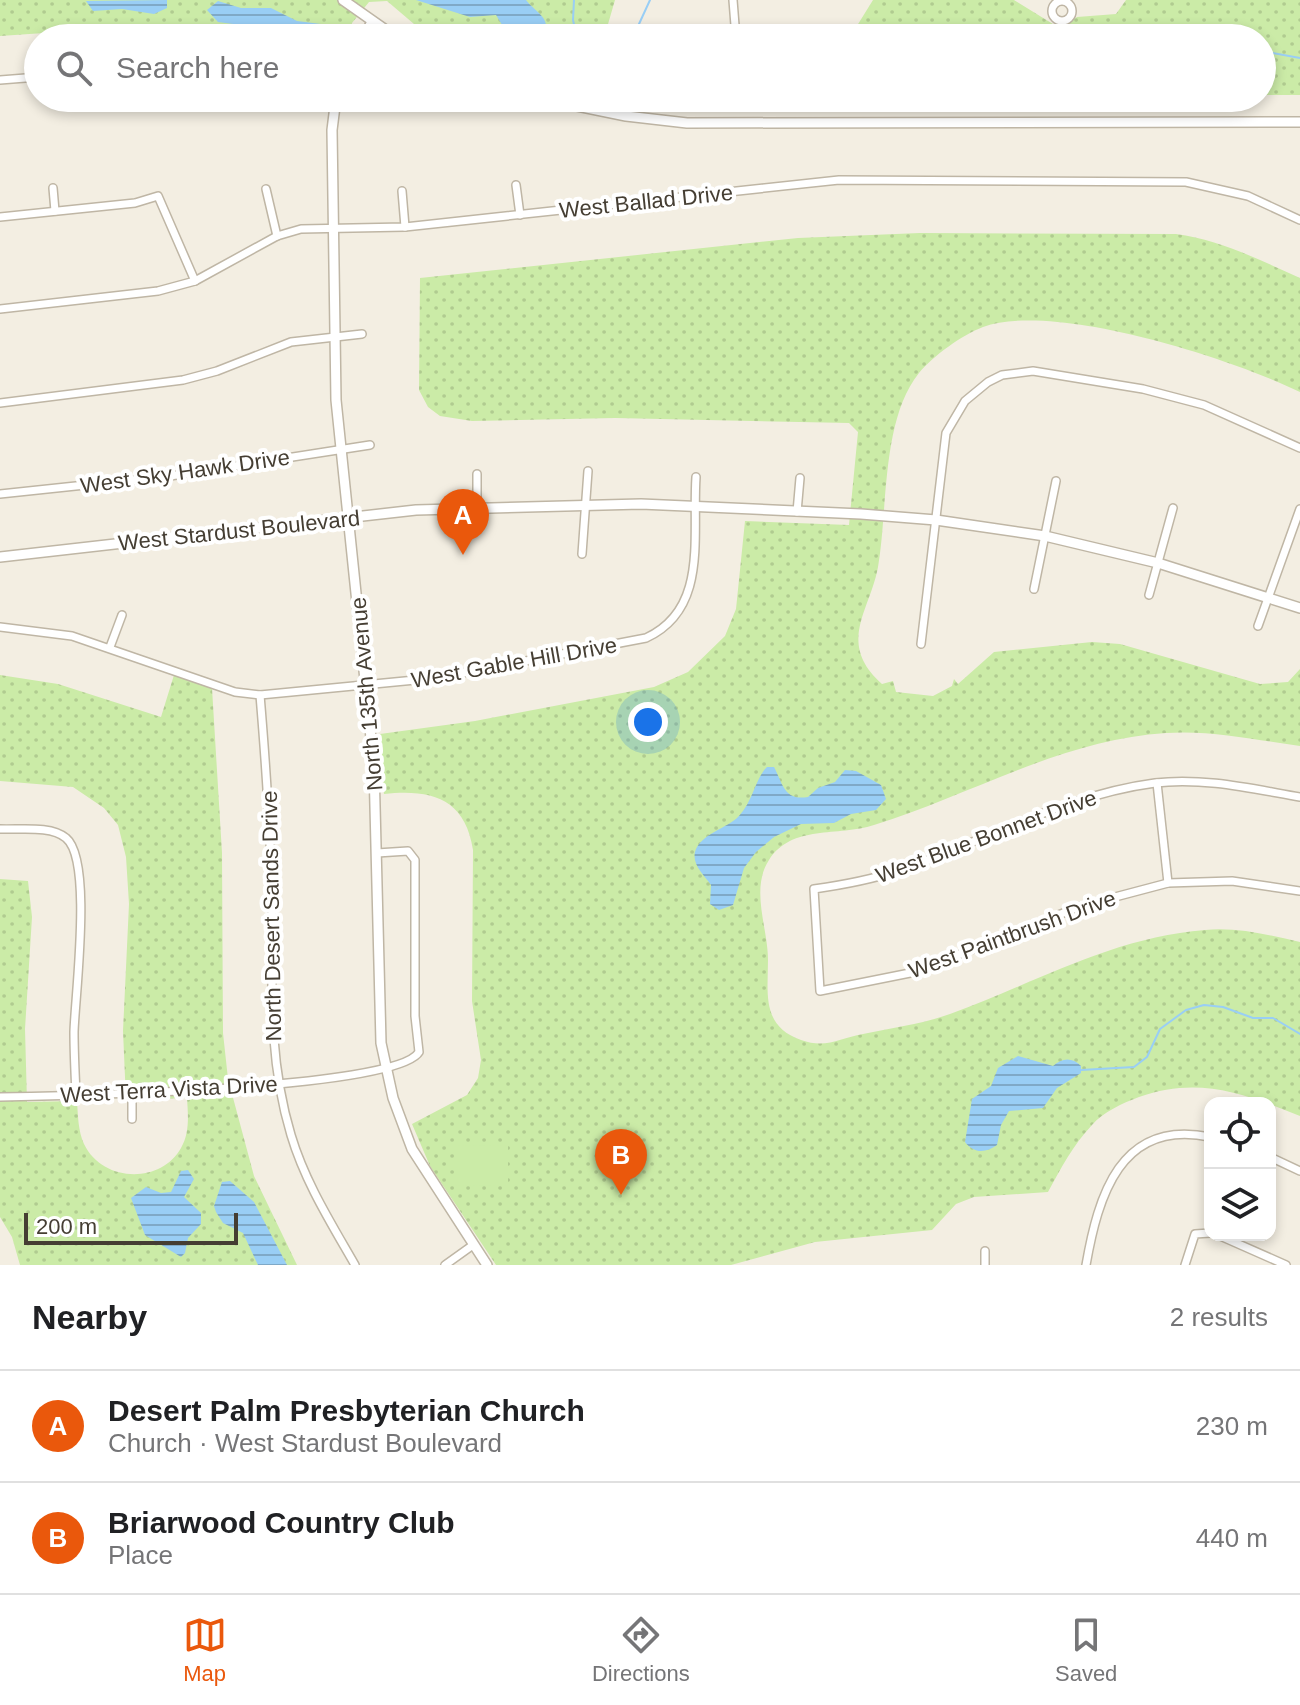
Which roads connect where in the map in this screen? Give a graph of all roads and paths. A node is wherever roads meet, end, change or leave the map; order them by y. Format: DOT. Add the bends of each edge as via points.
graph roads {
  1 [pos="343,0"];
  2 [pos="733,0"];
  3 [pos="372,22"];
  4 [pos="375,24"];
  5 [pos="735,24"];
  6 [pos="24,78"];
  7 [pos="0,80"];
  8 [pos="334,112"];
  9 [pos="609,112"];
  10 [pos="1300,122"];
  11 [pos="516,185"];
  12 [pos="53,188"];
  13 [pos="266,189"];
  14 [pos="402,191"];
  15 [pos="55,211"];
  16 [pos="520,215"];
  17 [pos="0,217"];
  18 [pos="1300,220"];
  19 [pos="405,227"];
  20 [pos="332,229"];
  21 [pos="277,236"];
  22 [pos="195,281"];
  23 [pos="0,309"];
  24 [pos="362,334"];
  25 [pos="332,336"];
  26 [pos="0,403"];
  27 [pos="370,445"];
  28 [pos="340,448"];
  29 [pos="1300,448"];
  30 [pos="588,471"];
  31 [pos="477,474"];
  32 [pos="696,477"];
  33 [pos="800,478"];
  34 [pos="1056,481"];
  35 [pos="0,494"];
  36 [pos="586,503"];
  37 [pos="477,506"];
  38 [pos="694,506"];
  39 [pos="1173,508"];
  40 [pos="1300,509"];
  41 [pos="797,512"];
  42 [pos="348,517"];
  43 [pos="936,520"];
  44 [pos="1045,536"];
  45 [pos="582,554"];
  46 [pos="0,557"];
  47 [pos="1158,563"];
  48 [pos="1034,589"];
  49 [pos="1149,595"];
  50 [pos="1269,598"];
  51 [pos="1300,608"];
  52 [pos="122,615"];
  53 [pos="1258,626"];
  54 [pos="0,627"];
  55 [pos="921,644"];
  56 [pos="110,647"];
  57 [pos="366,686"];
  58 [pos="260,695"];
  59 [pos="1157,783"];
  60 [pos="1300,797"];
  61 [pos="0,829"];
  62 [pos="377,853"];
  63 [pos="1168,883"];
  64 [pos="1300,891"];
  65 [pos="820,991"];
  66 [pos="384,1067"];
  67 [pos="280,1084"];
  68 [pos="132,1092"];
  69 [pos="76,1094"];
  70 [pos="0,1097"];
  71 [pos="132,1119"];
  72 [pos="1204,1136"];
  73 [pos="1276,1160"];
  74 [pos="1300,1171"];
  75 [pos="1204,1232"];
  76 [pos="1232,1241"];
  77 [pos="473,1245"];
  78 [pos="985,1251"];
  79 [pos="355,1265"];
  80 [pos="445,1265"];
  81 [pos="487,1265"];
  82 [pos="985,1265"];
  83 [pos="1086,1265"];
  84 [pos="1185,1265"];
  85 [pos="1286,1265"];
  1 -- 3 [label="street"];
  2 -- 5 [label="street"];
  3 -- 4 [label="street"];
  6 -- 7 [label="street"];
  8 -- 20 [label="street, North 135th Avenue"];
  9 -- 10 [label="street" via="687,123"];
  11 -- 16 [label="street"];
  12 -- 15 [label="street"];
  13 -- 21 [label="street"];
  14 -- 19 [label="street"];
  15 -- 17 [label="street"];
  15 -- 22 [label="street" via="158,196"];
  16 -- 18 [label="street, West Ballad Drive" via="839,180 1151,181 1212,186"];
  16 -- 19 [label="street, West Ballad Drive"];
  19 -- 20 [label="street, West Ballad Drive"];
  20 -- 21 [label="street, West Ballad Drive"];
  20 -- 25 [label="street, North 135th Avenue"];
  21 -- 22 [label="street, West Ballad Drive"];
  22 -- 23 [label="street, West Ballad Drive" via="158,291"];
  24 -- 25 [label="street"];
  25 -- 26 [label="street" via="291,342 183,380"];
  25 -- 28 [label="street, North 135th Avenue"];
  27 -- 28 [label="street, West Sky Hawk Drive"];
  28 -- 35 [label="street, West Sky Hawk Drive" via="170,476"];
  28 -- 42 [label="street, North 135th Avenue"];
  29 -- 43 [label="street" via="1177,396 1062,374 1016,372 988,382 954,414 942,450"];
  30 -- 36 [label="street"];
  31 -- 37 [label="street"];
  32 -- 38 [label="street"];
  33 -- 41 [label="street"];
  34 -- 44 [label="street"];
  36 -- 37 [label="street, West Stardust Boulevard"];
  36 -- 38 [label="street, West Stardust Boulevard"];
  36 -- 45 [label="street"];
  37 -- 42 [label="street, West Stardust Boulevard"];
  38 -- 41 [label="street, West Stardust Boulevard"];
  38 -- 57 [label="street, West Gable Hill Drive" via="690,591 685,606 663,630 646,638 436,678"];
  39 -- 47 [label="street"];
  40 -- 50 [label="street"];
  41 -- 43 [label="street, West Stardust Boulevard"];
  42 -- 46 [label="street, West Stardust Boulevard"];
  42 -- 57 [label="street, North 135th Avenue"];
  43 -- 44 [label="street, West Stardust Boulevard"];
  43 -- 55 [label="street"];
  44 -- 47 [label="street, West Stardust Boulevard"];
  44 -- 48 [label="street"];
  47 -- 49 [label="street"];
  47 -- 50 [label="street, West Stardust Boulevard"];
  50 -- 51 [label="street, West Stardust Boulevard"];
  50 -- 53 [label="street"];
  52 -- 56 [label="street"];
  54 -- 56 [label="street, West Gable Hill Drive" via="72,636"];
  56 -- 58 [label="street, West Gable Hill Drive" via="235,692"];
  57 -- 58 [label="street, West Gable Hill Drive"];
  57 -- 62 [label="street, North 135th Avenue"];
  58 -- 67 [label="street, North Desert Sands Drive" via="270,823 269,1000"];
  59 -- 60 [label="street, West Blue Bonnet Drive" via="1209,783"];
  59 -- 63 [label="street"];
  59 -- 65 [label="street, West Blue Bonnet Drive" via="1073,801 898,871 814,889"];
  61 -- 69 [label="street" via="54,832 74,847 81,904"];
  62 -- 66 [label="street, North 135th Avenue"];
  62 -- 66 [label="street, West Terra Vista Drive" via="408,851 415,860 419,1052 411,1060"];
  63 -- 64 [label="street, West Paintbrush Drive" via="1232,881"];
  63 -- 65 [label="street, West Paintbrush Drive" via="1081,906 915,972"];
  66 -- 67 [label="street, West Terra Vista Drive"];
  66 -- 77 [label="street, North 135th Avenue" via="412,1149"];
  67 -- 68 [label="street, West Terra Vista Drive"];
  67 -- 79 [label="street, North Desert Sands Drive" via="301,1163"];
  68 -- 69 [label="street, West Terra Vista Drive"];
  68 -- 71 [label="street"];
  69 -- 70 [label="street, West Terra Vista Drive"];
  72 -- 83 [label="street" via="1180,1134 1149,1143 1122,1163 1095,1212"];
  73 -- 74 [label="street"];
  75 -- 84 [label="street" via="1195,1234"];
  76 -- 85 [label="street"];
  77 -- 80 [label="street"];
  77 -- 81 [label="street, North 135th Avenue"];
  78 -- 82 [label="street"];
}
